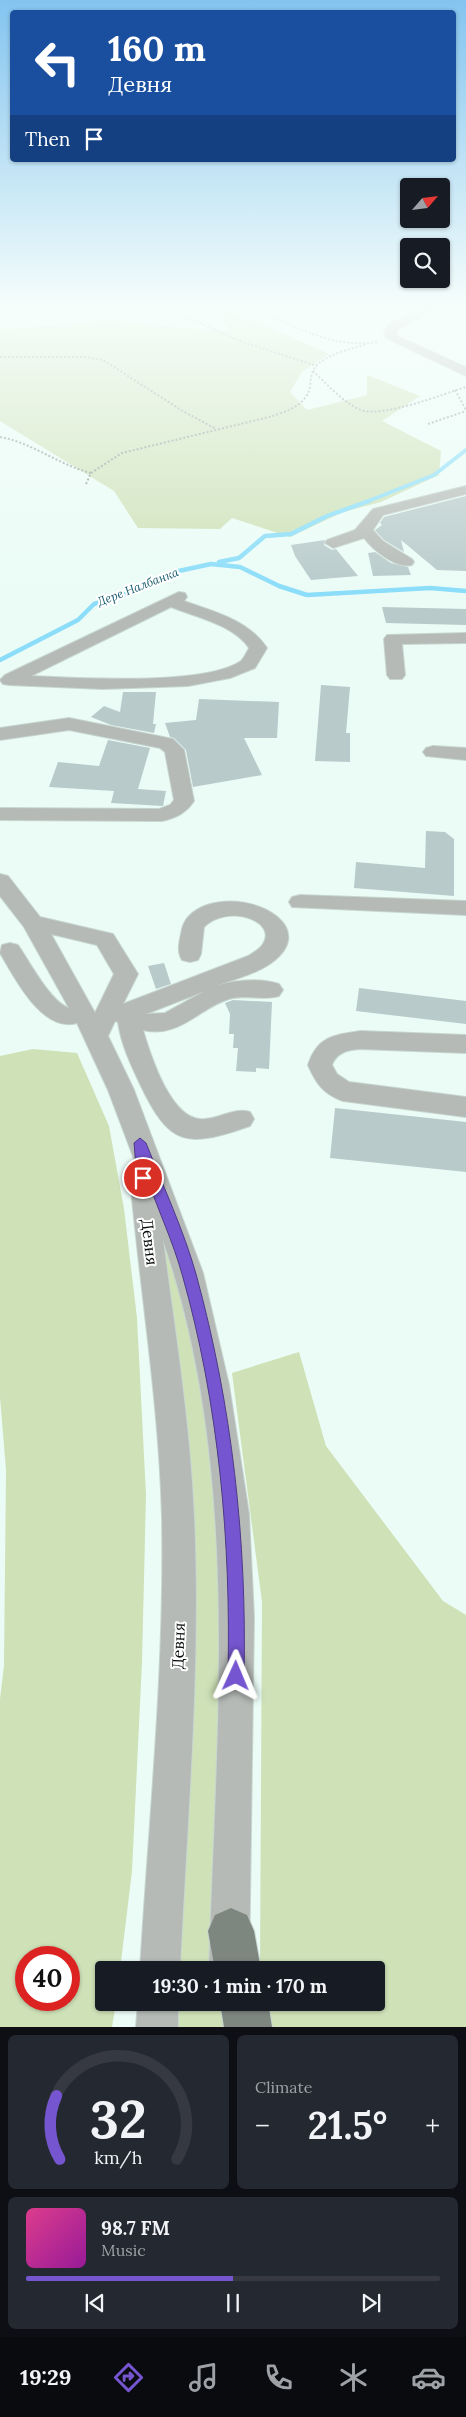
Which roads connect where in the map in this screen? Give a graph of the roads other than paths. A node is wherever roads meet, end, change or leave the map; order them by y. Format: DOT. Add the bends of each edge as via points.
graph roads {
  1 [pos="466,490"];
  2 [pos="365,530"];
  3 [pos="333,543"];
  4 [pos="406,562"];
  5 [pos="466,638"];
  6 [pos="396,675"];
  7 [pos="5,682"];
  8 [pos="0,734"];
  9 [pos="432,752"];
  10 [pos="466,754"];
  11 [pos="0,814"];
  12 [pos="0,881"];
  13 [pos="300,902"];
  14 [pos="466,908"];
  15 [pos="33,923"];
  16 [pos="10,951"];
  17 [pos="190,954"];
  18 [pos="271,990"];
  19 [pos="82,1013"];
  20 [pos="120,1014"];
  21 [pos="96,1036"];
  22 [pos="466,1044"];
  23 [pos="466,1107"];
  24 [pos="241,1120"];
  25 [pos="140,1143"];
  26 [pos="233,1957"];
  27 [pos="161,1961"];
  28 [pos="158,2011"];
  29 [pos="228,2011"];
  30 [pos="245,2011"];
  31 [pos="157,2027"];
  32 [pos="227,2027"];
  33 [pos="248,2027"];
  1 -- 2 [label="street" via="378,512"];
  2 -- 3 [label="street"];
  2 -- 4 [label="street" via="377,544"];
  5 -- 6 [label="street" via="393,639"];
  7 -- 7 [label="street" via="136,684 200,680 242,669 256,659 258,648 251,638 174,599"];
  8 -- 11 [label="street" via="69,724 166,743 174,750 184,796 177,810 162,815"];
  9 -- 10 [label="street"];
  12 -- 15 [label="street"];
  13 -- 14 [label="street"];
  15 -- 19 [label="street"];
  15 -- 20 [label="street" via="105,939 126,974"];
  16 -- 19 [label="street" via="44,1000 59,1014 68,1017"];
  17 -- 20 [label="street" via="193,926 218,908 242,907 260,912 274,924 278,934 272,951 256,962"];
  18 -- 20 [label="street" via="240,989 221,993 169,1023 158,1025"];
  19 -- 21 [label="street"];
  20 -- 21 [label="street"];
  20 -- 24 [label="street" via="168,1113 180,1125 206,1130"];
  21 -- 25 [label="street" via="121,1090"];
  22 -- 23 [label="street" via="348,1040 329,1048 320,1065 327,1080 343,1092"];
  25 -- 26 [label="street, Девня" via="189,1273 214,1385 232,1514 237,1618"];
  25 -- 27 [label="street, Девня" via="147,1231 164,1340 178,1516 179,1637"];
  28 -- 31 [label="street"];
  29 -- 32 [label="street"];
  30 -- 33 [label="main road"];
}
